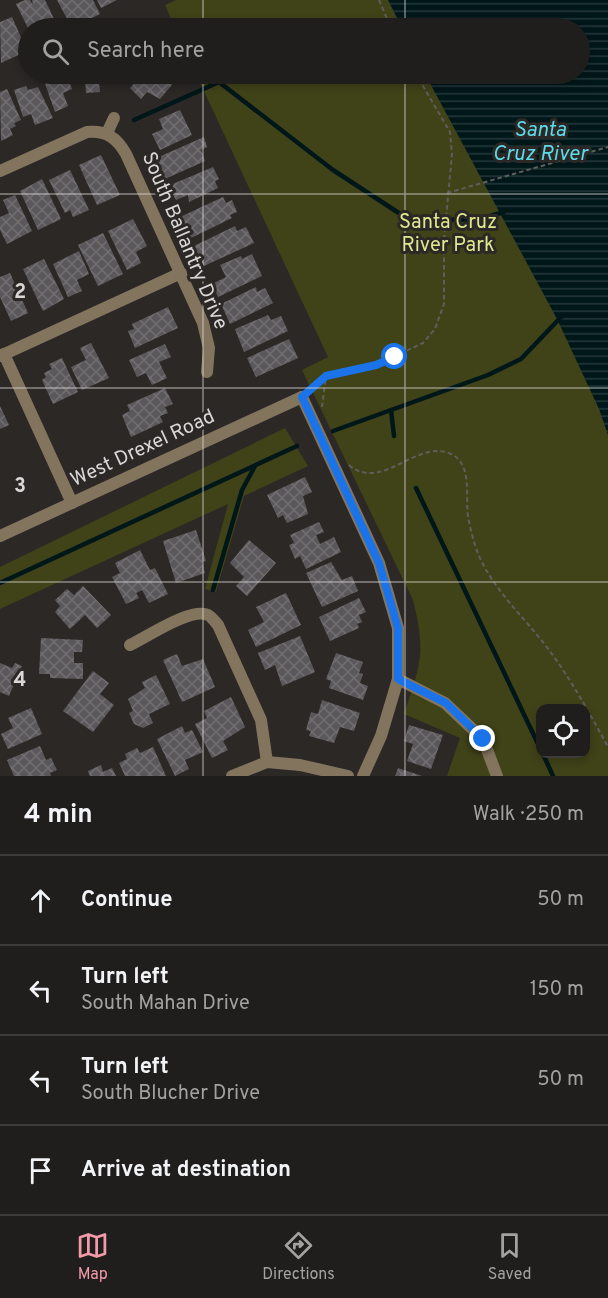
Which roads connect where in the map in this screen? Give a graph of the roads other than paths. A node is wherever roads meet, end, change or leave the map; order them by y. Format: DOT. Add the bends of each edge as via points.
graph roads {
  1 [pos="114,118"];
  2 [pos="107,134"];
  3 [pos="0,171"];
  4 [pos="181,273"];
  5 [pos="2,355"];
  6 [pos="207,372"];
  7 [pos="72,503"];
  8 [pos="0,536"];
  9 [pos="130,645"];
  10 [pos="398,679"];
  11 [pos="267,762"];
  12 [pos="232,776"];
  13 [pos="348,776"];
  14 [pos="363,776"];
  15 [pos="497,776"];
  1 -- 2 [label="street"];
  2 -- 3 [label="street" via="87,132"];
  2 -- 4 [label="street, South Ballantry Drive" via="126,154"];
  4 -- 5 [label="street"];
  4 -- 6 [label="street, South Ballantry Drive" via="207,335"];
  5 -- 7 [label="street"];
  7 -- 8 [label="street, West Drexel Road"];
  7 -- 10 [label="street, West Drexel Road" via="302,397 379,563 398,628"];
  9 -- 11 [label="street" via="182,618 196,613 208,615 218,625 261,720"];
  10 -- 14 [label="street" via="381,736"];
  10 -- 15 [label="street" via="446,703 483,739"];
  11 -- 12 [label="street"];
  11 -- 13 [label="street"];
}
